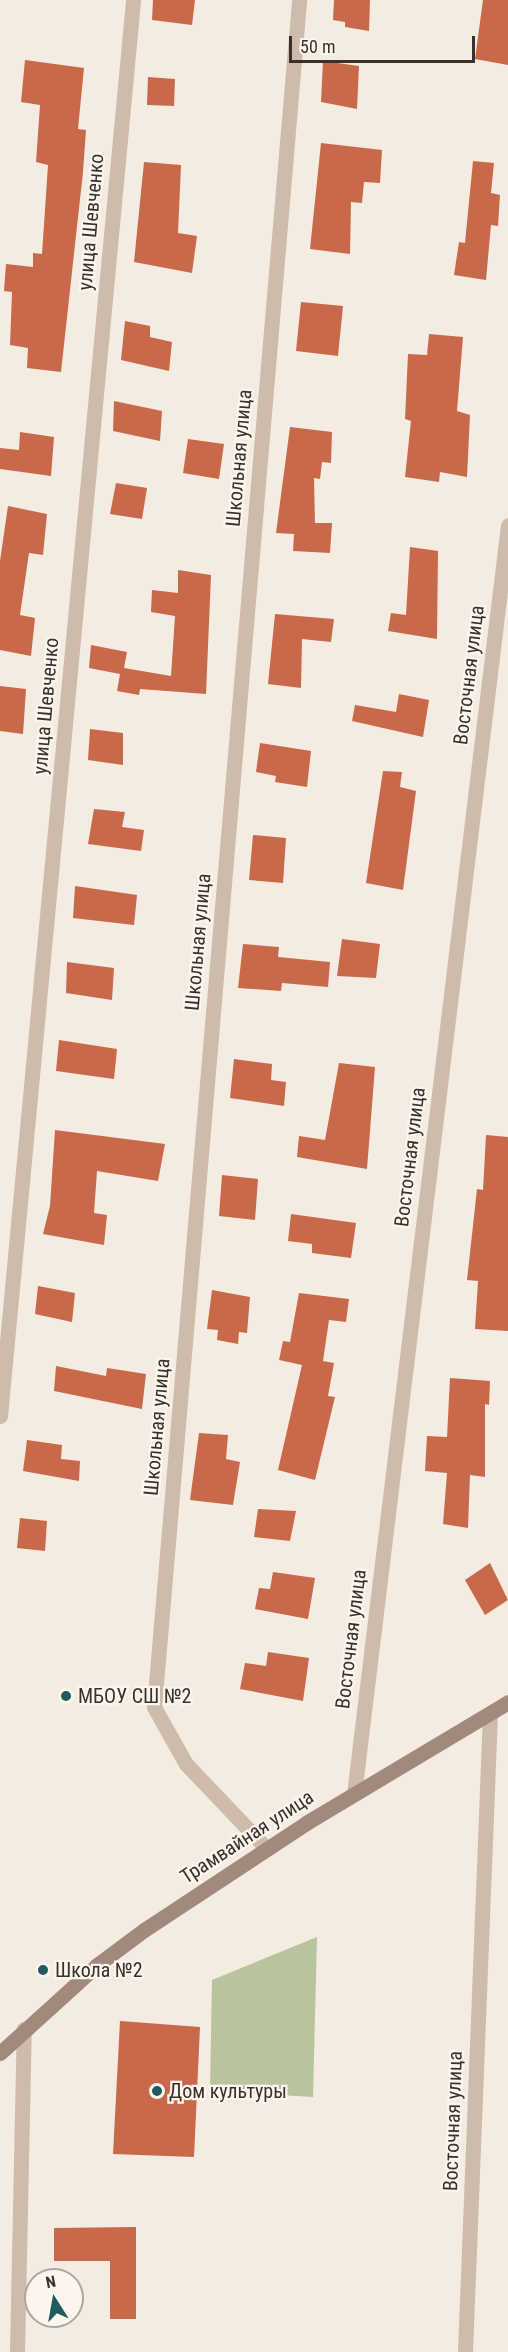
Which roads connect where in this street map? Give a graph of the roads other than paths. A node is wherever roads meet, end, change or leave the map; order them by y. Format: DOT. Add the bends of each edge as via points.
graph roads {
  1 [pos="133,0"];
  2 [pos="299,0"];
  3 [pos="508,525"];
  4 [pos="0,1416"];
  5 [pos="508,1702"];
  6 [pos="490,1713"];
  7 [pos="354,1794"];
  8 [pos="267,1849"];
  9 [pos="24,2029"];
  10 [pos="0,2053"];
  11 [pos="17,2352"];
  12 [pos="465,2352"];
  1 -- 4 [label="street, улица Шевченко"];
  2 -- 8 [label="street, Школьная улица" via="154,1707 186,1764"];
  3 -- 7 [label="street, Восточная улица"];
  5 -- 6 [label="street, Трамвайная улица"];
  6 -- 7 [label="street, Трамвайная улица"];
  6 -- 12 [label="street, Восточная улица"];
  7 -- 8 [label="street, Трамвайная улица"];
  8 -- 9 [label="street, Трамвайная улица" via="144,1930"];
  9 -- 10 [label="street, Трамвайная улица"];
  9 -- 11 [label="street"];
}
